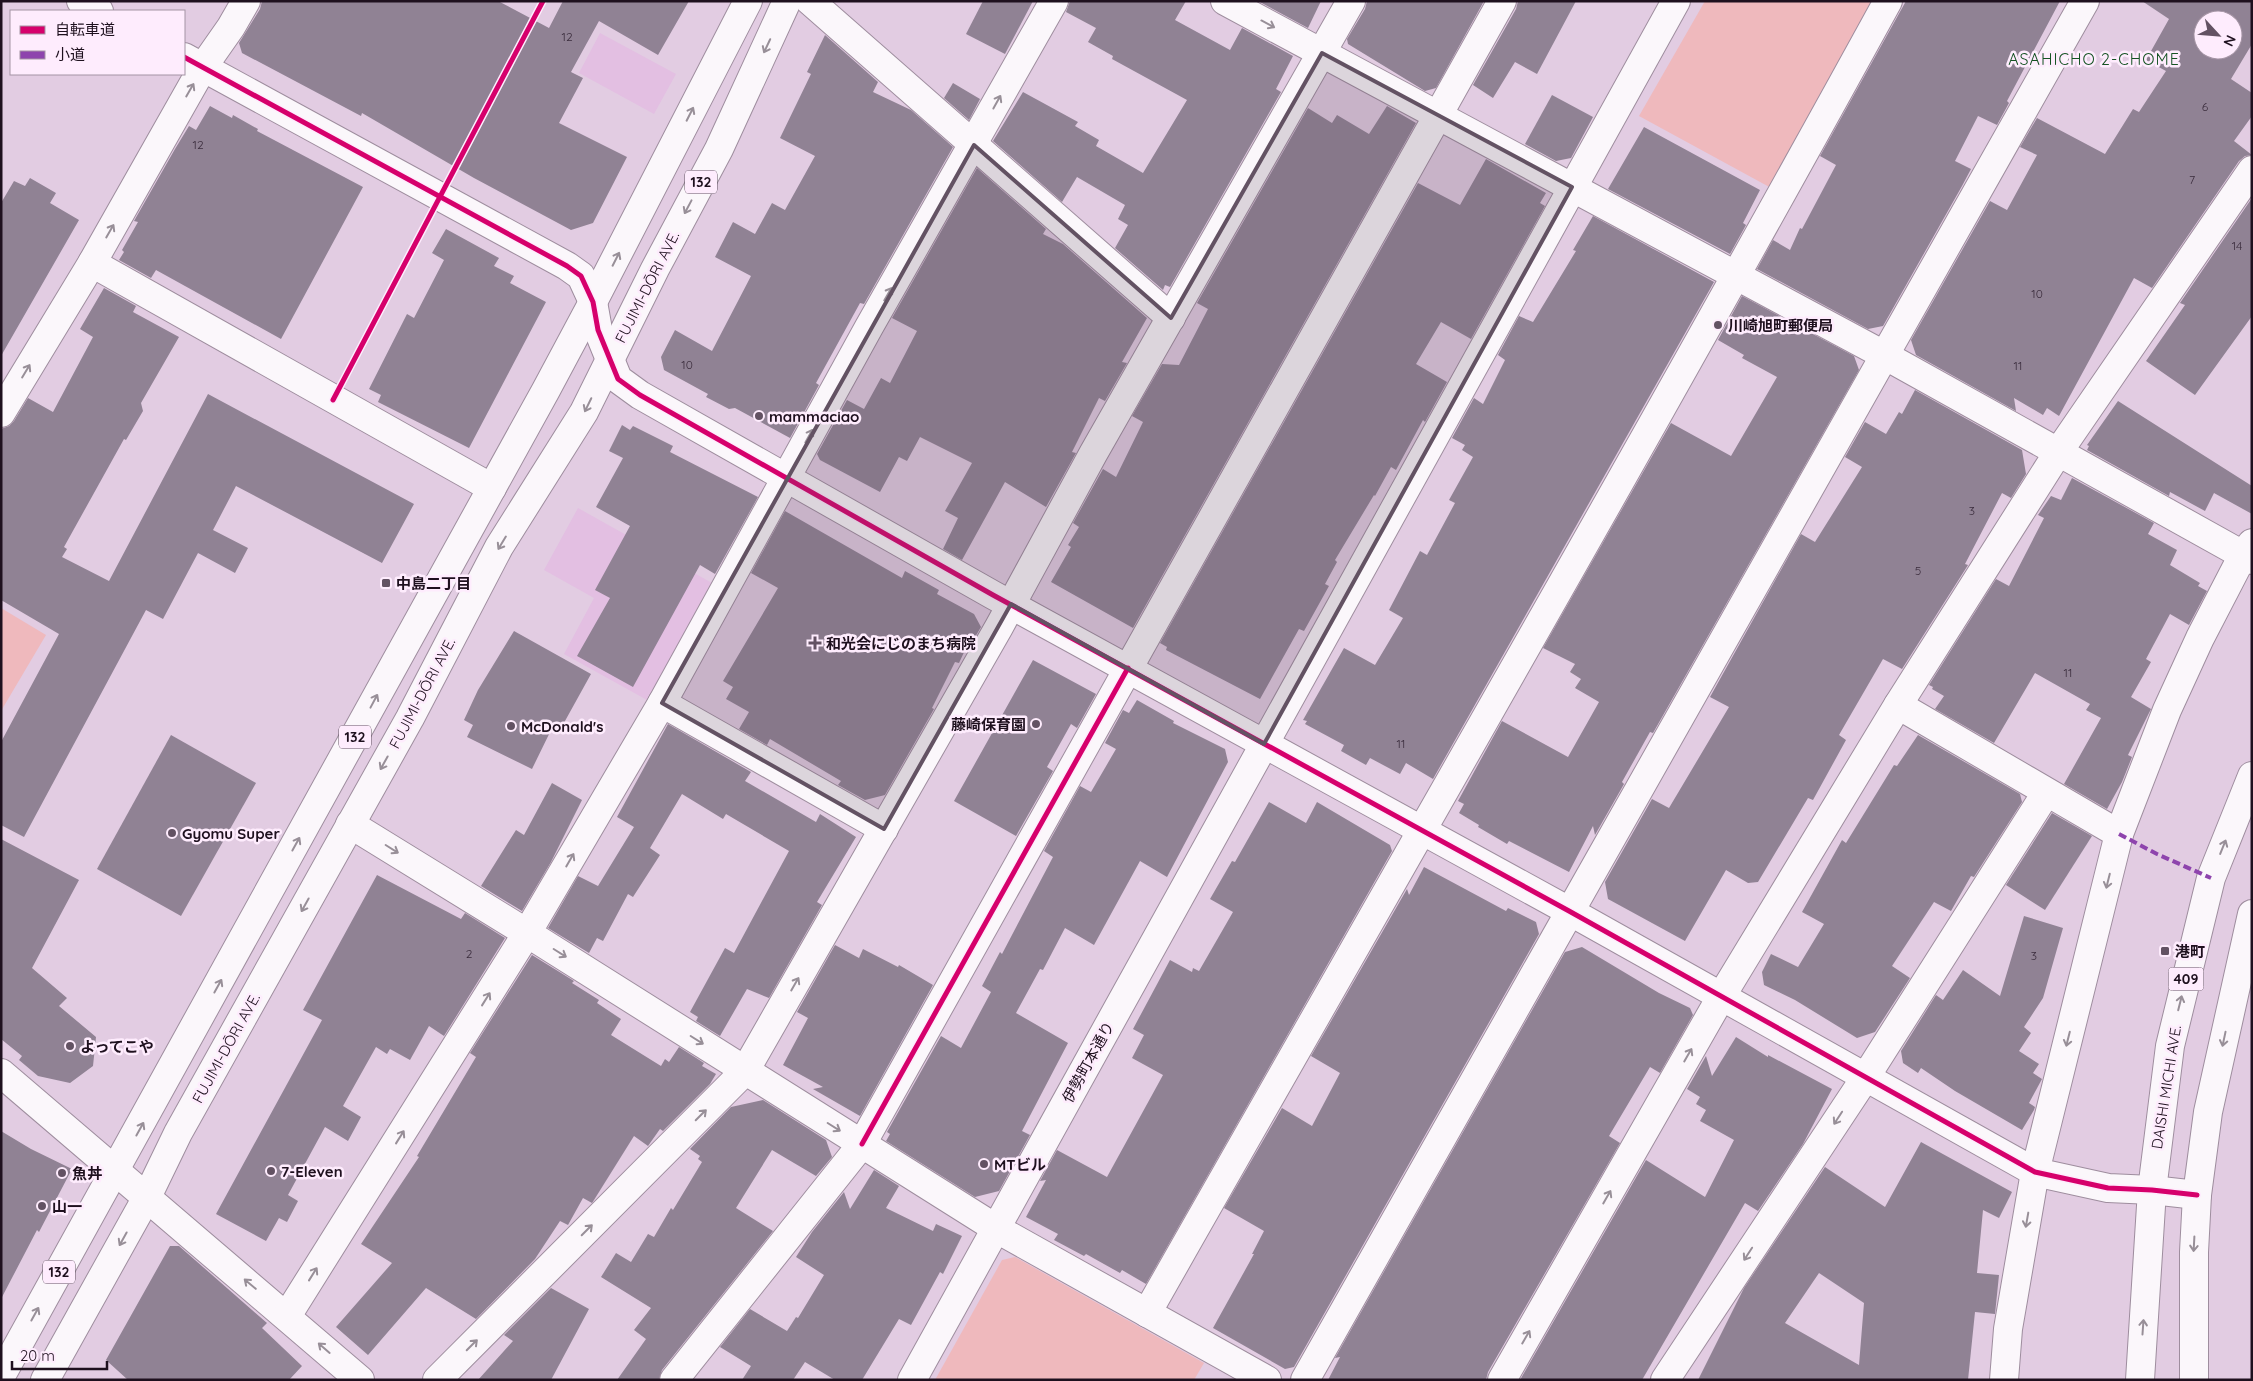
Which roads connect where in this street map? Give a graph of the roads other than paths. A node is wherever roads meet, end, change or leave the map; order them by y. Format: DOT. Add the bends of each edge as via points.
graph roads {
  1 [pos="81,1"];
  2 [pos="246,1"];
  3 [pos="748,1"];
  4 [pos="787,1"];
  5 [pos="810,1"];
  6 [pos="1054,1"];
  7 [pos="1224,1"];
  8 [pos="1351,1"];
  9 [pos="1502,1"];
  10 [pos="1676,1"];
  11 [pos="1888,1"];
  12 [pos="2085,1"];
  13 [pos="97,10"];
  14 [pos="1322,54"];
  15 [pos="193,62"];
  16 [pos="1438,116"];
  17 [pos="974,145"];
  18 [pos="2252,170"];
  19 [pos="1572,188"];
  20 [pos="92,263"];
  21 [pos="1736,276"];
  22 [pos="593,302"];
  23 [pos="1170,318"];
  24 [pos="1884,355"];
  25 [pos="609,361"];
  26 [pos="1,413"];
  27 [pos="2058,451"];
  28 [pos="785,478"];
  29 [pos="492,488"];
  30 [pos="2249,552"];
  31 [pos="1012,604"];
  32 [pos="1128,668"];
  33 [pos="662,703"];
  34 [pos="1898,705"];
  35 [pos="1264,744"];
  36 [pos="2252,776"];
  37 [pos="2046,793"];
  38 [pos="350,824"];
  39 [pos="884,829"];
  40 [pos="1422,830"];
  41 [pos="2120,834"];
  42 [pos="1569,911"];
  43 [pos="2252,914"];
  44 [pos="527,933"];
  45 [pos="1721,997"];
  46 [pos="745,1071"];
  47 [pos="1,1073"];
  48 [pos="1865,1078"];
  49 [pos="862,1144"];
  50 [pos="115,1171"];
  51 [pos="2035,1172"];
  52 [pos="2152,1190"];
  53 [pos="2197,1195"];
  54 [pos="147,1197"];
  55 [pos="997,1229"];
  56 [pos="1146,1313"];
  57 [pos="287,1316"];
  58 [pos="2,1373"];
  59 [pos="45,1380"];
  60 [pos="360,1380"];
  61 [pos="438,1380"];
  62 [pos="674,1380"];
  63 [pos="912,1380"];
  64 [pos="1267,1380"];
  65 [pos="1305,1380"];
  66 [pos="1502,1380"];
  67 [pos="1665,1380"];
  68 [pos="2004,1380"];
  69 [pos="2140,1380"];
  70 [pos="2194,1380"];
  1 -- 13 [label="main road"];
  2 -- 15 [label="main road" via="231,28"];
  22 -- 3 [label="main road, 132, one-way"];
  4 -- 25 [label="main road, FUJIMI-DŌRI AVE. / 132, one-way" via="719,149"];
  5 -- 17 [label="main road"];
  17 -- 6 [label="main road, one-way"];
  7 -- 14 [label="main road, one-way"];
  8 -- 14 [label="main road"];
  9 -- 16 [label="main road"];
  10 -- 19 [label="main road, 伊勢町本通り"];
  11 -- 21 [label="main road"];
  12 -- 24 [label="main road"];
  14 -- 16 [label="main road"];
  14 -- 23 [label="main road"];
  20 -- 15 [label="main road, one-way"];
  15 -- 22 [label="main road" via="567,266 581,276"];
  16 -- 19 [label="main road"];
  16 -- 32 [label="main road"];
  17 -- 23 [label="main road"];
  28 -- 17 [label="main road, one-way"];
  18 -- 27 [label="main road"];
  19 -- 21 [label="main road"];
  19 -- 35 [label="main road, 伊勢町本通り"];
  26 -- 20 [label="main road, one-way"];
  20 -- 29 [label="main road"];
  21 -- 24 [label="main road"];
  21 -- 40 [label="main road"];
  22 -- 25 [label="main road" via="598,330"];
  22 -- 29 [label="main road, 132"];
  23 -- 31 [label="main road"];
  24 -- 27 [label="main road"];
  24 -- 42 [label="main road"];
  25 -- 28 [label="main road" via="618,379 640,396"];
  25 -- 38 [label="main road, FUJIMI-DŌRI AVE. / 132, one-way" via="584,412 499,547 410,718"];
  27 -- 30 [label="main road"];
  27 -- 34 [label="main road"];
  28 -- 31 [label="main road"];
  28 -- 33 [label="main road"];
  50 -- 29 [label="main road, 132, one-way"];
  30 -- 41 [label="main road" via="2200,638 2167,710"];
  31 -- 32 [label="main road"];
  31 -- 39 [label="main road"];
  32 -- 35 [label="main road"];
  32 -- 49 [label="main road"];
  33 -- 39 [label="main road"];
  44 -- 33 [label="main road, one-way"];
  34 -- 37 [label="main road"];
  34 -- 45 [label="main road"];
  35 -- 40 [label="main road"];
  35 -- 55 [label="main road, 伊勢町本通り"];
  52 -- 36 [label="main road, DAISHI MICHI AVE. / 409, one-way" via="2172,1037 2211,878"];
  37 -- 41 [label="main road"];
  37 -- 48 [label="main road"];
  38 -- 44 [label="main road, one-way"];
  38 -- 54 [label="main road, FUJIMI-DŌRI AVE. / 132, one-way" via="178,1133"];
  46 -- 39 [label="main road, one-way"];
  40 -- 42 [label="main road"];
  40 -- 56 [label="main road"];
  41 -- 51 [label="main road, one-way"];
  42 -- 45 [label="main road"];
  42 -- 65 [label="main road"];
  43 -- 53 [label="main road, one-way" via="2208,1112"];
  44 -- 46 [label="main road, one-way"];
  57 -- 44 [label="main road, one-way"];
  45 -- 48 [label="main road"];
  66 -- 45 [label="main road, one-way"];
  46 -- 49 [label="main road, one-way"];
  61 -- 46 [label="main road, one-way"];
  47 -- 50 [label="main road"];
  48 -- 51 [label="main road"];
  48 -- 67 [label="main road, one-way"];
  49 -- 55 [label="main road"];
  49 -- 62 [label="main road"];
  50 -- 54 [label="main road"];
  58 -- 50 [label="main road, 132, one-way"];
  51 -- 52 [label="main road" via="2108,1188"];
  51 -- 68 [label="main road, one-way" via="2008,1330"];
  52 -- 53 [label="main road"];
  69 -- 52 [label="main road, DAISHI MICHI AVE. / 409, one-way"];
  53 -- 70 [label="main road, one-way"];
  57 -- 54 [label="main road, one-way"];
  54 -- 59 [label="main road, FUJIMI-DŌRI AVE. / 132, one-way"];
  55 -- 56 [label="main road"];
  55 -- 63 [label="main road, 伊勢町本通り"];
  56 -- 64 [label="main road"];
  60 -- 57 [label="main road, one-way"];
}
